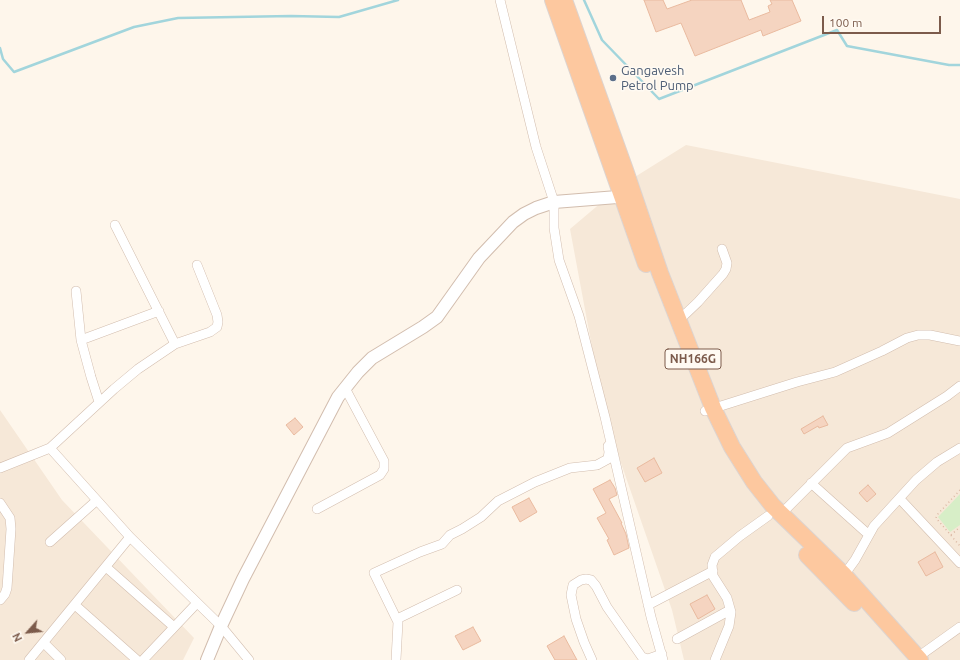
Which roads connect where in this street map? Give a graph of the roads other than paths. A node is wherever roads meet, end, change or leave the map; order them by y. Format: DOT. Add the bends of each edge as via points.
graph roads {
  1 [pos="500,0"];
  2 [pos="553,0"];
  3 [pos="564,0"];
  4 [pos="628,197"];
  5 [pos="554,202"];
  6 [pos="115,224"];
  7 [pos="722,249"];
  8 [pos="197,265"];
  9 [pos="76,291"];
  10 [pos="159,311"];
  11 [pos="678,321"];
  12 [pos="81,340"];
  13 [pos="960,340"];
  14 [pos="175,344"];
  15 [pos="960,386"];
  16 [pos="345,388"];
  17 [pos="100,402"];
  18 [pos="709,410"];
  19 [pos="605,417"];
  20 [pos="50,448"];
  21 [pos="960,448"];
  22 [pos="0,468"];
  23 [pos="811,483"];
  24 [pos="900,499"];
  25 [pos="96,501"];
  26 [pos="0,503"];
  27 [pos="317,509"];
  28 [pos="775,515"];
  29 [pos="869,535"];
  30 [pos="130,537"];
  31 [pos="50,542"];
  32 [pos="960,563"];
  33 [pos="106,567"];
  34 [pos="713,571"];
  35 [pos="844,575"];
  36 [pos="456,590"];
  37 [pos="0,600"];
  38 [pos="197,603"];
  39 [pos="75,605"];
  40 [pos="648,605"];
  41 [pos="730,610"];
  42 [pos="397,619"];
  43 [pos="221,626"];
  44 [pos="960,627"];
  45 [pos="174,628"];
  46 [pos="677,639"];
  47 [pos="44,643"];
  48 [pos="662,657"];
  49 [pos="914,659"];
  50 [pos="29,660"];
  51 [pos="61,660"];
  52 [pos="137,660"];
  53 [pos="143,660"];
  54 [pos="207,660"];
  55 [pos="249,660"];
  56 [pos="396,660"];
  57 [pos="592,660"];
  58 [pos="715,660"];
  1 -- 5 [label="street" via="536,147"];
  2 -- 4 [label="highway, NH166G"];
  3 -- 4 [label="highway, NH166G"];
  4 -- 5 [label="street"];
  4 -- 11 [label="highway, NH166G"];
  4 -- 18 [label="highway, NH166G" via="659,299"];
  5 -- 16 [label="street" via="536,208 513,222 478,258 436,317 372,358"];
  5 -- 19 [label="street" via="554,228 559,260 579,316"];
  6 -- 10 [label="street"];
  7 -- 11 [label="street" via="727,263 723,274"];
  8 -- 14 [label="street" via="218,322 217,327 210,332"];
  9 -- 12 [label="street"];
  10 -- 12 [label="street"];
  10 -- 14 [label="street"];
  11 -- 18 [label="highway, NH166G"];
  12 -- 17 [label="street"];
  13 -- 18 [label="street" via="930,335 907,338 835,372"];
  14 -- 17 [label="street" via="138,369"];
  15 -- 23 [label="street" via="888,433 847,448"];
  16 -- 27 [label="street" via="384,461 384,469 380,475"];
  16 -- 43 [label="street" via="334,404"];
  17 -- 20 [label="street"];
  18 -- 28 [label="highway, NH166G" via="750,476 773,506"];
  19 -- 40 [label="street"];
  19 -- 42 [label="street" via="608,459 597,465 570,468 534,482 498,501 462,530 450,535 442,544 376,573"];
  20 -- 22 [label="street"];
  20 -- 25 [label="street"];
  21 -- 24 [label="street" via="937,462 916,480"];
  23 -- 28 [label="street"];
  23 -- 29 [label="street"];
  24 -- 29 [label="street" via="874,526"];
  24 -- 32 [label="street"];
  25 -- 30 [label="street"];
  25 -- 31 [label="street"];
  26 -- 37 [label="street" via="10,518 11,529 7,588"];
  28 -- 34 [label="street" via="740,536 715,557"];
  28 -- 35 [label="highway, NH166G"];
  28 -- 49 [label="highway, NH166G" via="839,587"];
  29 -- 35 [label="street"];
  30 -- 33 [label="street"];
  30 -- 38 [label="street"];
  33 -- 39 [label="street"];
  33 -- 45 [label="street"];
  34 -- 40 [label="street"];
  34 -- 41 [label="street" via="713,576 727,598"];
  35 -- 49 [label="highway, NH166G"];
  36 -- 42 [label="street"];
  38 -- 43 [label="street"];
  38 -- 45 [label="street"];
  39 -- 47 [label="street"];
  39 -- 52 [label="street"];
  40 -- 48 [label="street"];
  41 -- 46 [label="street"];
  41 -- 58 [label="street" via="729,626"];
  42 -- 56 [label="street"];
  43 -- 54 [label="street"];
  43 -- 55 [label="street"];
  44 -- 49 [label="street"];
  45 -- 53 [label="street"];
  47 -- 50 [label="street"];
  47 -- 51 [label="street"];
  48 -- 57 [label="street" via="642,657 607,607 596,586 591,580 586,579 573,585 571,595 576,619"];
}
